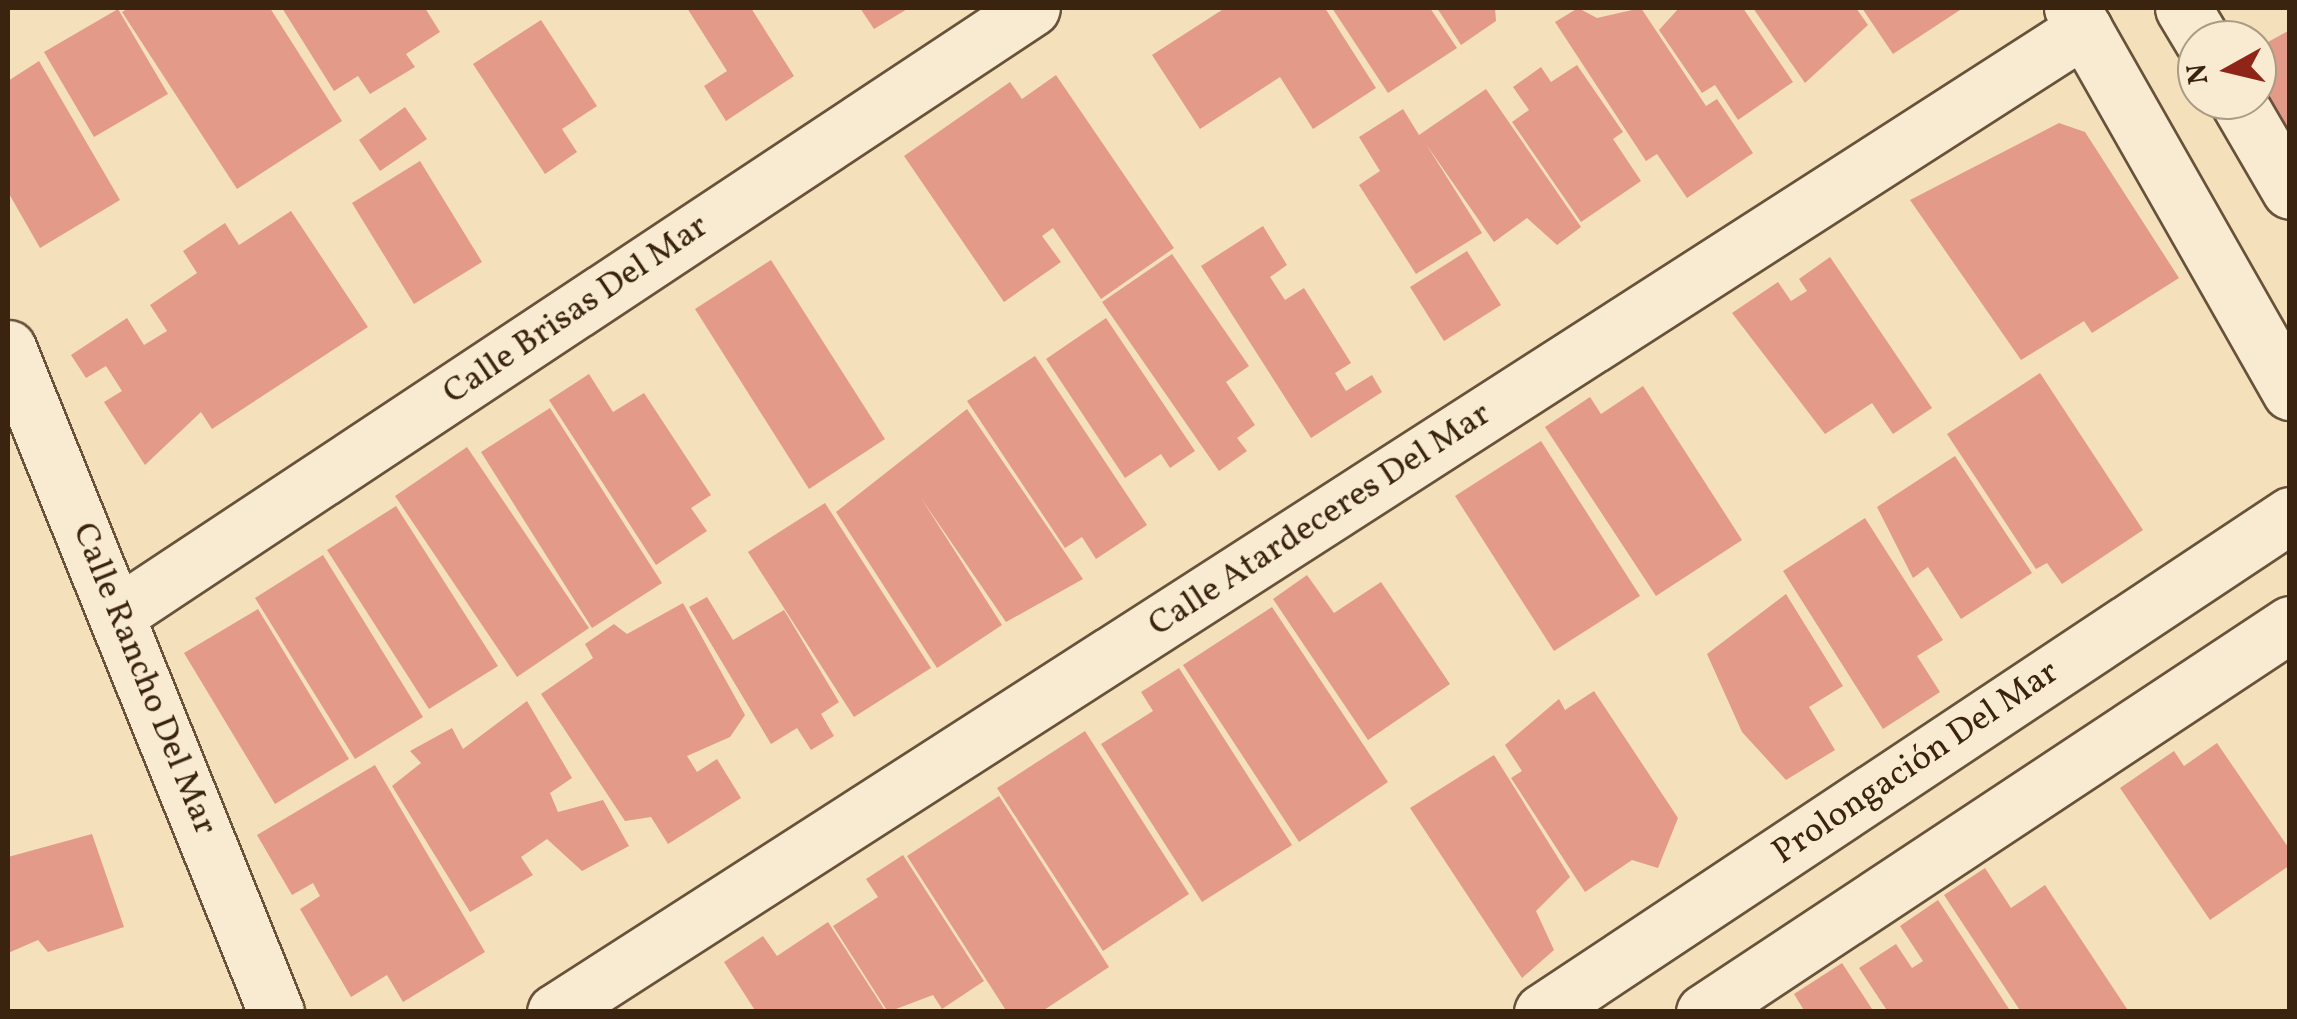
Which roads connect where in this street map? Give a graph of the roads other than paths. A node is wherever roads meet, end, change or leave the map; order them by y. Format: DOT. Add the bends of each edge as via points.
graph roads {
  1 [pos="1032,8"];
  2 [pos="2078,18"];
  3 [pos="2249,120"];
  4 [pos="2290,191"];
  5 [pos="8,348"];
  6 [pos="2290,392"];
  7 [pos="2290,515"];
  8 [pos="119,613"];
  9 [pos="2290,624"];
  10 [pos="276,1012"];
  11 [pos="556,1012"];
  12 [pos="1542,1012"];
  13 [pos="1704,1012"];
  1 -- 8 [label="street, Calle Brisas Del Mar"];
  2 -- 6 [label="street"];
  2 -- 11 [label="street, Calle Atardeceres Del Mar"];
  3 -- 4 [label="street"];
  5 -- 8 [label="street, Calle Rancho Del Mar"];
  7 -- 12 [label="street, Prolongación Del Mar"];
  8 -- 10 [label="street, Calle Rancho Del Mar"];
  9 -- 13 [label="street"];
}
